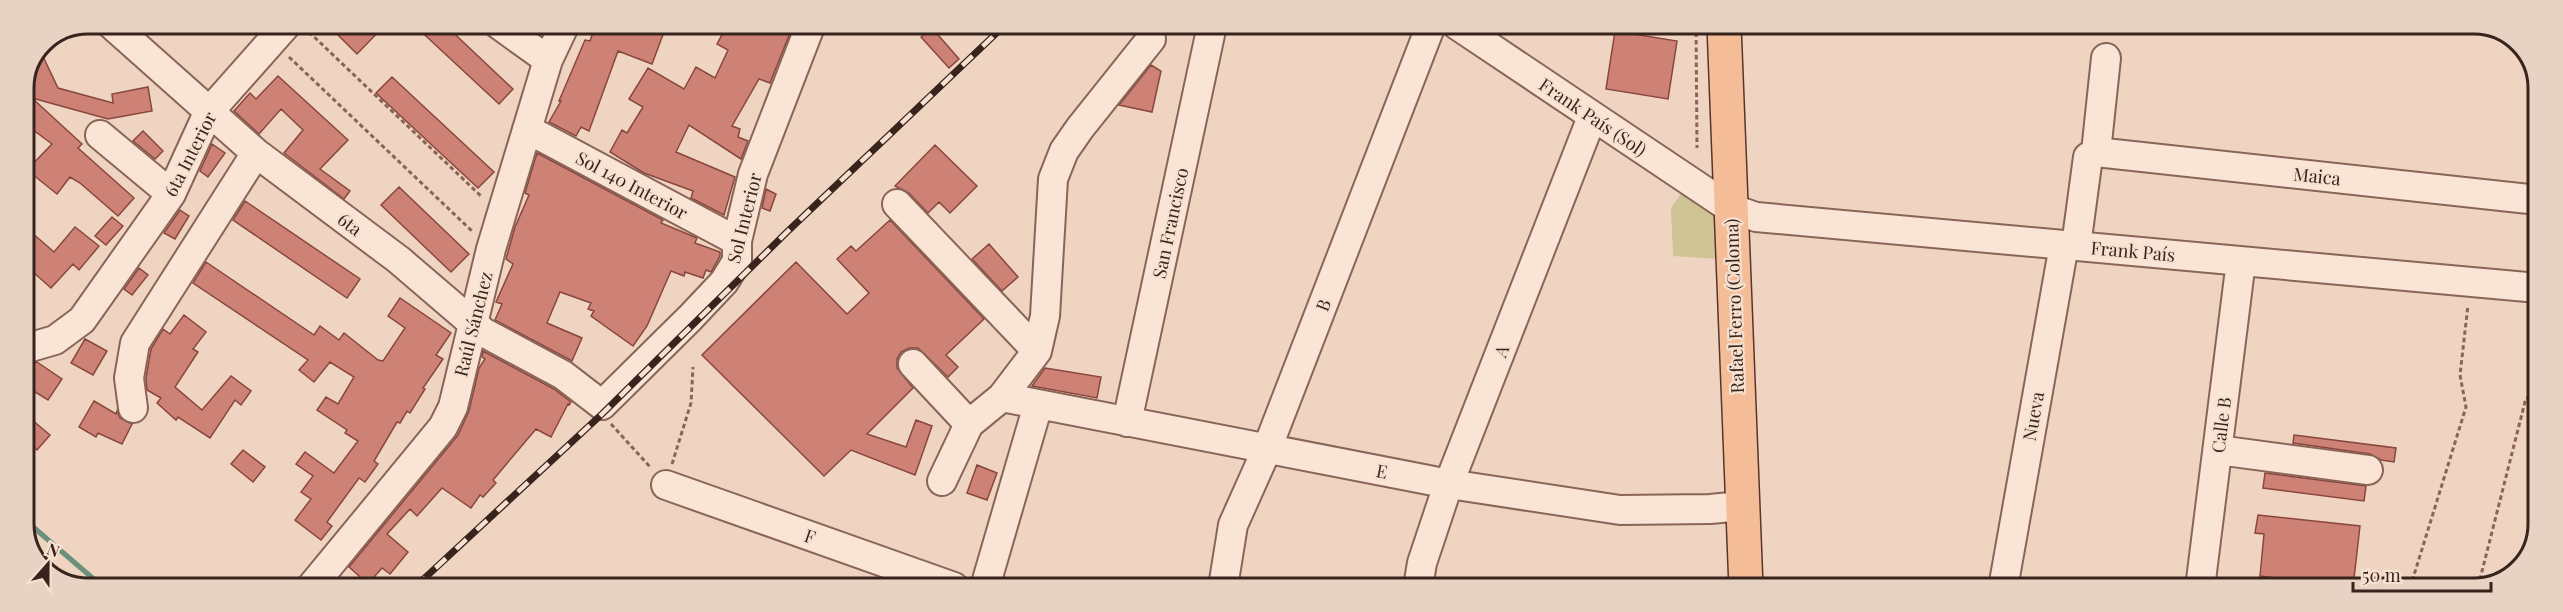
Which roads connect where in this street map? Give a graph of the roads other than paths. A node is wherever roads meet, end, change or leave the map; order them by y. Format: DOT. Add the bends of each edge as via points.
graph roads {
  1 [pos="122,34"];
  2 [pos="278,34"];
  3 [pos="512,34"];
  4 [pos="560,34"];
  5 [pos="807,34"];
  6 [pos="1211,34"];
  7 [pos="1428,34"];
  8 [pos="1470,34"];
  9 [pos="1724,34"];
  10 [pos="1151,39"];
  11 [pos="2106,58"];
  12 [pos="548,60"];
  13 [pos="208,113"];
  14 [pos="1592,117"];
  15 [pos="527,129"];
  16 [pos="100,135"];
  17 [pos="2096,152"];
  18 [pos="256,153"];
  19 [pos="171,194"];
  20 [pos="2528,199"];
  21 [pos="897,204"];
  22 [pos="1730,208"];
  23 [pos="737,241"];
  24 [pos="2070,245"];
  25 [pos="2241,261"];
  26 [pos="2528,287"];
  27 [pos="473,321"];
  28 [pos="35,346"];
  29 [pos="1037,351"];
  30 [pos="913,364"];
  31 [pos="1022,401"];
  32 [pos="602,405"];
  33 [pos="133,408"];
  34 [pos="1127,422"];
  35 [pos="969,424"];
  36 [pos="1267,449"];
  37 [pos="2218,450"];
  38 [pos="2367,470"];
  39 [pos="942,481"];
  40 [pos="1449,484"];
  41 [pos="666,485"];
  42 [pos="1742,506"];
  43 [pos="319,578"];
  44 [pos="929,578"];
  45 [pos="987,578"];
  46 [pos="1224,578"];
  47 [pos="1420,578"];
  48 [pos="1746,578"];
  49 [pos="2005,578"];
  50 [pos="2201,578"];
  1 -- 13 [label="street, 6ta"];
  2 -- 13 [label="street, 6ta Interior"];
  3 -- 12 [label="street"];
  4 -- 12 [label="street, Raúl Sánchez"];
  5 -- 23 [label="street, Sol Interior" via="753,174"];
  6 -- 34 [label="street, San Francisco"];
  7 -- 36 [label="street, B"];
  8 -- 14 [label="street, Frank País (Sol)"];
  9 -- 22 [label="main road, Rafael Ferro (Coloma)"];
  10 -- 29 [label="street" via="1080,128 1064,151 1053,179 1045,316"];
  11 -- 17 [label="street"];
  12 -- 15 [label="street, Raúl Sánchez"];
  13 -- 18 [label="street, 6ta"];
  13 -- 19 [label="street, 6ta Interior"];
  14 -- 22 [label="street, Frank País (Sol)"];
  14 -- 40 [label="street, A"];
  15 -- 23 [label="street, Sol 140 Interior"];
  15 -- 27 [label="street, Raúl Sánchez"];
  16 -- 19 [label="street"];
  17 -- 20 [label="street, Maica"];
  17 -- 24 [label="street, Nueva" via="2088,157"];
  18 -- 27 [label="street, 6ta"];
  18 -- 33 [label="street" via="135,343 129,378"];
  19 -- 28 [label="street, 6ta Interior" via="82,320 55,340"];
  21 -- 29 [label="street"];
  22 -- 24 [label="street, Frank País" via="1756,217"];
  22 -- 42 [label="main road, Rafael Ferro (Coloma)"];
  23 -- 32 [label="street, Sol Interior" via="737,261 724,282"];
  24 -- 25 [label="street, Frank País"];
  24 -- 49 [label="street, Nueva"];
  25 -- 26 [label="street, Frank País"];
  25 -- 37 [label="street, Calle B"];
  27 -- 32 [label="street, 6ta" via="489,336 563,375"];
  27 -- 43 [label="street, Raúl Sánchez" via="453,407 443,428"];
  29 -- 31 [label="street"];
  30 -- 35 [label="street"];
  31 -- 34 [label="street, E"];
  31 -- 35 [label="street"];
  31 -- 45 [label="street"];
  34 -- 36 [label="street, E"];
  35 -- 39 [label="street"];
  36 -- 40 [label="street, E"];
  36 -- 46 [label="street, B" via="1233,525"];
  37 -- 38 [label="street"];
  37 -- 50 [label="street, Calle B"];
  40 -- 42 [label="street, E" via="1620,510"];
  40 -- 47 [label="street, A"];
  41 -- 44 [label="street, F"];
  42 -- 48 [label="main road, Rafael Ferro (Coloma)"];
}
